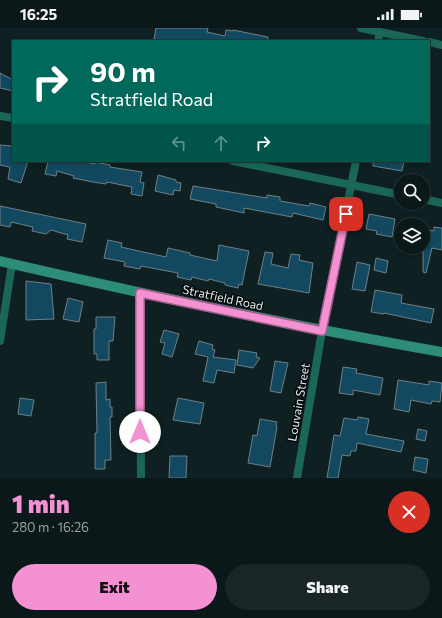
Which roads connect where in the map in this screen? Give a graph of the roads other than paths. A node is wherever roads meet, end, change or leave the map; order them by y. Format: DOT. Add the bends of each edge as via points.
graph roads {
  1 [pos="361,28"];
  2 [pos="380,32"];
  3 [pos="378,40"];
  4 [pos="418,40"];
  5 [pos="430,42"];
  6 [pos="442,45"];
  7 [pos="0,116"];
  8 [pos="12,118"];
  9 [pos="238,162"];
  10 [pos="356,162"];
  11 [pos="351,185"];
  12 [pos="394,194"];
  13 [pos="430,200"];
  14 [pos="442,203"];
  15 [pos="0,261"];
  16 [pos="12,264"];
  17 [pos="140,293"];
  18 [pos="322,331"];
  19 [pos="0,341"];
  20 [pos="442,352"];
  21 [pos="141,478"];
  22 [pos="297,478"];
  1 -- 2 [label="street"];
  2 -- 3 [label="street"];
  2 -- 4 [label="street"];
  5 -- 6 [label="street"];
  7 -- 8 [label="street"];
  9 -- 11 [label="street"];
  10 -- 11 [label="street, Louvain Street"];
  11 -- 12 [label="street"];
  11 -- 18 [label="street, Louvain Street"];
  13 -- 14 [label="street"];
  15 -- 16 [label="main road, Stratfield Road"];
  16 -- 17 [label="main road, Stratfield Road"];
  16 -- 19 [label="street"];
  17 -- 18 [label="main road, Stratfield Road"];
  17 -- 21 [label="street"];
  18 -- 20 [label="main road, Stratfield Road"];
  18 -- 22 [label="street, Louvain Street"];
}
